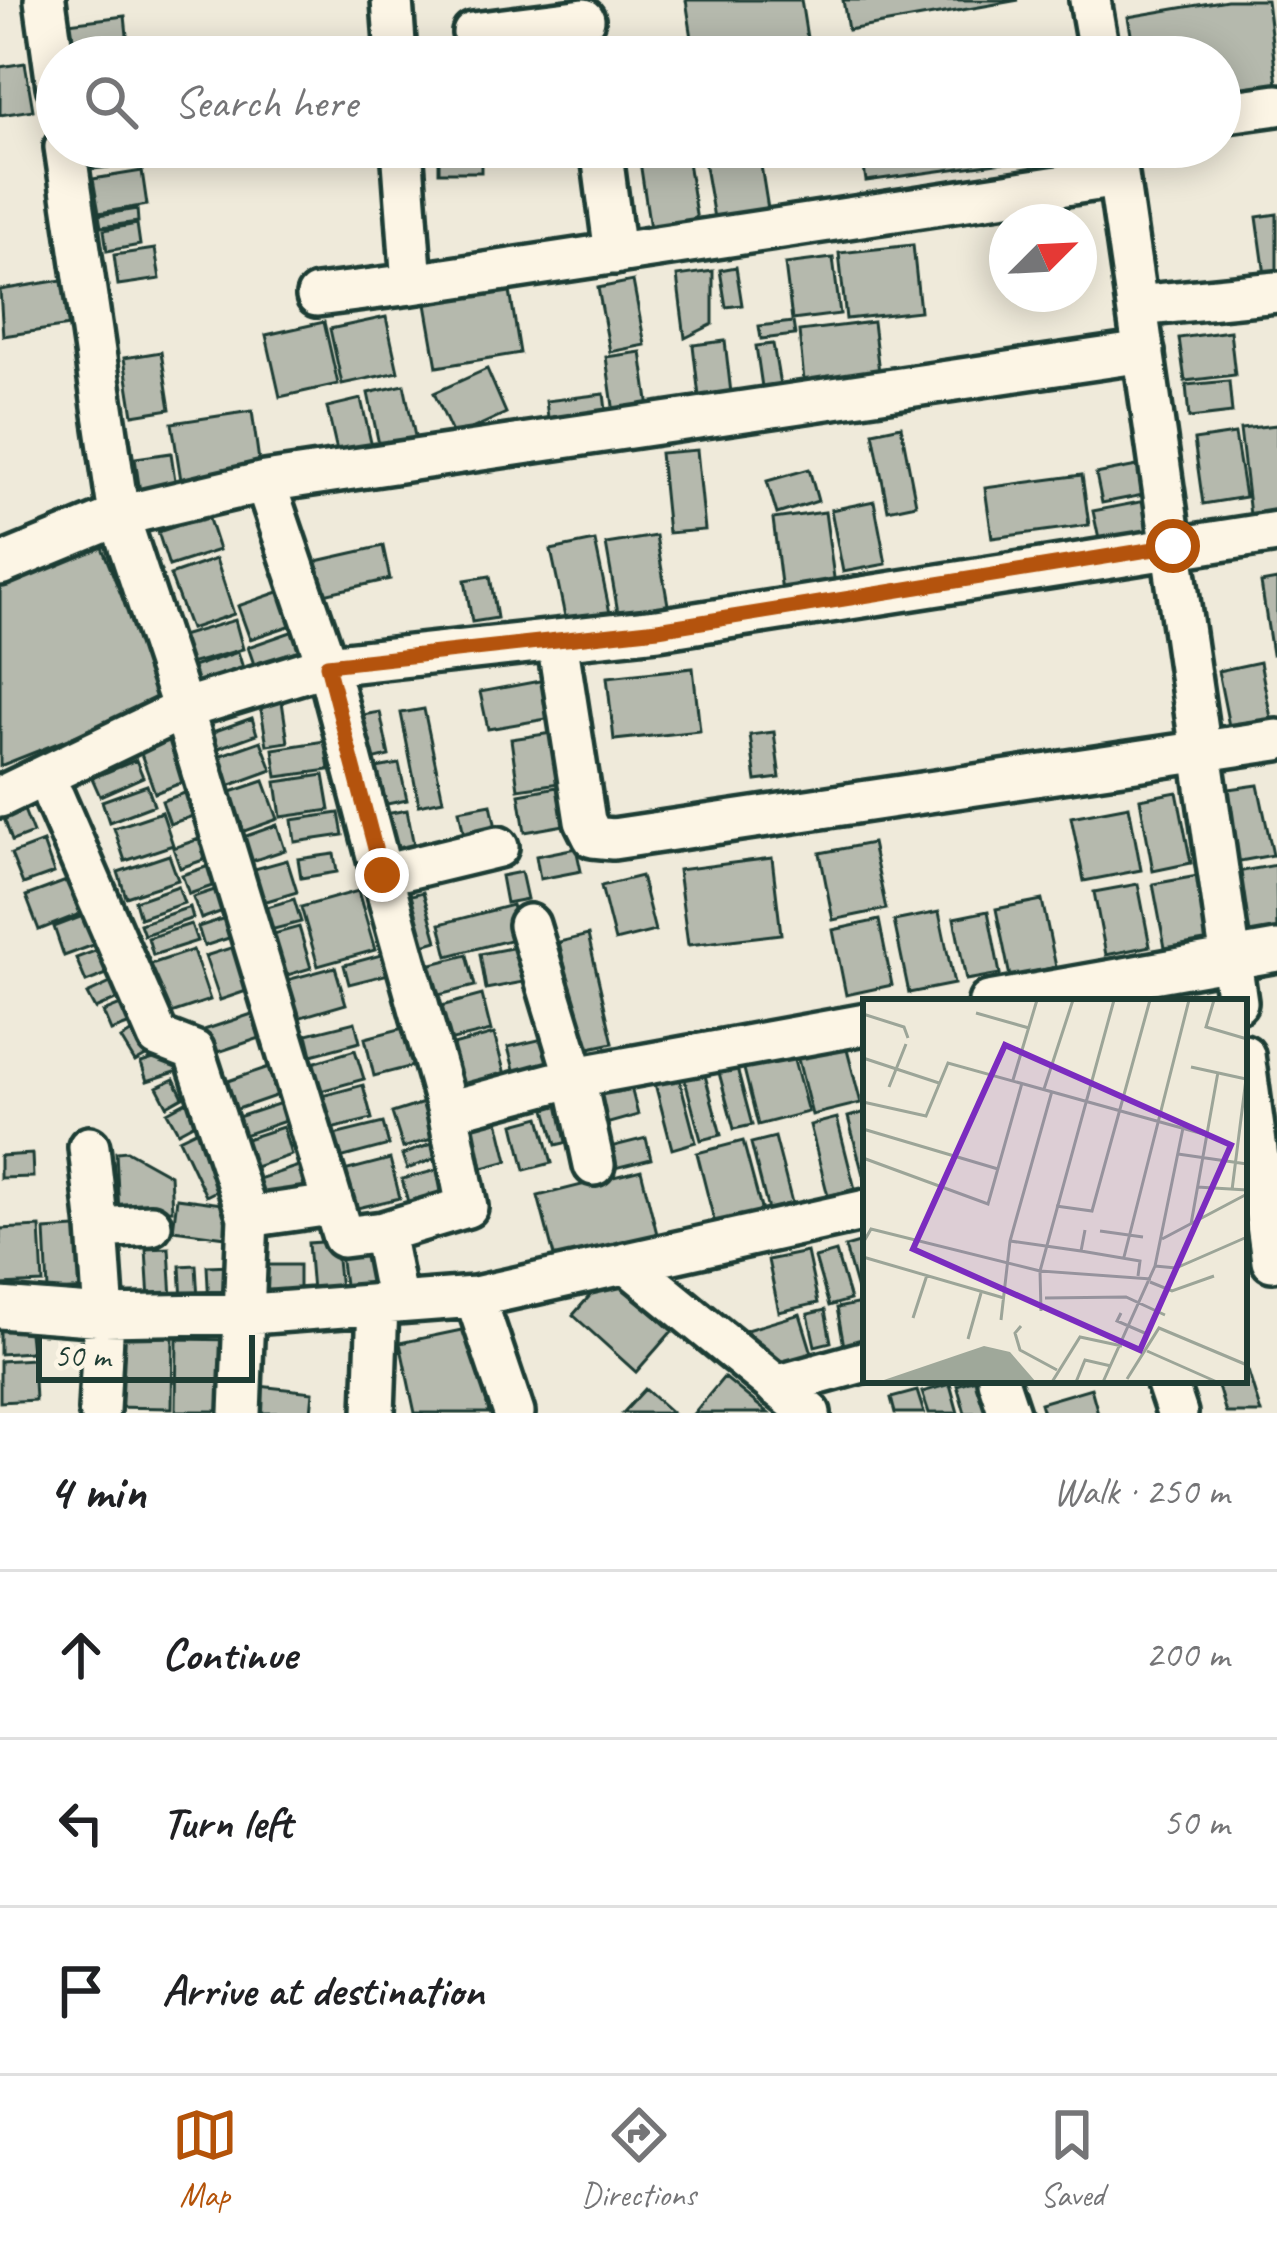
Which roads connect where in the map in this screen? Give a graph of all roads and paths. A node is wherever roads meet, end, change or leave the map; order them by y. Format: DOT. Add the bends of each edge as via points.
graph roads {
  1 [pos="45,0"];
  2 [pos="392,0"];
  3 [pos="1090,0"];
  4 [pos="585,25"];
  5 [pos="473,33"];
  6 [pos="50,36"];
  7 [pos="395,36"];
  8 [pos="1096,36"];
  9 [pos="1277,105"];
  10 [pos="1241,110"];
  11 [pos="68,168"];
  12 [pos="404,168"];
  13 [pos="604,168"];
  14 [pos="1083,168"];
  15 [pos="1117,168"];
  16 [pos="615,254"];
  17 [pos="412,284"];
  18 [pos="1277,292"];
  19 [pos="317,296"];
  20 [pos="1137,306"];
  21 [pos="1144,352"];
  22 [pos="265,482"];
  23 [pos="119,516"];
  24 [pos="1277,532"];
  25 [pos="1173,546"];
  26 [pos="0,565"];
  27 [pos="556,640"];
  28 [pos="327,665"];
  29 [pos="184,709"];
  30 [pos="1277,740"];
  31 [pos="1202,752"];
  32 [pos="0,796"];
  33 [pos="54,797"];
  34 [pos="498,847"];
  35 [pos="382,875"];
  36 [pos="529,925"];
  37 [pos="1277,952"];
  38 [pos="1230,958"];
  39 [pos="1005,999"];
  40 [pos="1237,999"];
  41 [pos="863,1025"];
  42 [pos="575,1077"];
  43 [pos="448,1111"];
  44 [pos="1249,1121"];
  45 [pos="88,1147"];
  46 [pos="594,1165"];
  47 [pos="332,1205"];
  48 [pos="863,1211"];
  49 [pos="248,1216"];
  50 [pos="151,1225"];
  51 [pos="98,1228"];
  52 [pos="382,1232"];
  53 [pos="1264,1262"];
  54 [pos="626,1263"];
  55 [pos="475,1297"];
  56 [pos="387,1304"];
  57 [pos="0,1308"];
  58 [pos="243,1311"];
  59 [pos="104,1316"];
  60 [pos="863,1362"];
  61 [pos="999,1383"];
  62 [pos="1167,1383"];
  63 [pos="776,1386"];
  64 [pos="99,1411"];
  65 [pos="240,1413"];
  66 [pos="374,1413"];
  67 [pos="514,1413"];
  68 [pos="810,1413"];
  69 [pos="1009,1413"];
  70 [pos="1177,1413"];
  1 -- 6 [label="street"];
  2 -- 7 [label="street"];
  3 -- 8 [label="street"];
  4 -- 5 [label="street"];
  9 -- 10 [label="street"];
  11 -- 23 [label="street"];
  12 -- 17 [label="street"];
  13 -- 16 [label="street"];
  14 -- 16 [label="street"];
  15 -- 20 [label="street"];
  16 -- 17 [label="street"];
  17 -- 19 [label="street"];
  18 -- 20 [label="street"];
  20 -- 21 [label="street"];
  21 -- 22 [label="street"];
  21 -- 25 [label="street"];
  22 -- 23 [label="street"];
  22 -- 28 [label="street"];
  23 -- 26 [label="street"];
  23 -- 29 [label="street"];
  24 -- 25 [label="street"];
  25 -- 27 [label="street"];
  25 -- 31 [label="street"];
  27 -- 28 [label="street"];
  27 -- 31 [label="street" via="593,837"];
  28 -- 29 [label="street"];
  28 -- 35 [label="street"];
  29 -- 32 [label="street"];
  29 -- 47 [label="street"];
  30 -- 31 [label="street"];
  31 -- 38 [label="street"];
  33 -- 49 [label="street" via="158,1037 194,1051"];
  34 -- 35 [label="street"];
  35 -- 43 [label="street"];
  36 -- 42 [label="street"];
  37 -- 38 [label="street"];
  38 -- 39 [label="street"];
  38 -- 40 [label="street"];
  41 -- 42 [label="street"];
  42 -- 43 [label="street"];
  42 -- 46 [label="street"];
  43 -- 52 [label="street" via="467,1207"];
  44 -- 53 [label="street"];
  45 -- 51 [label="street"];
  47 -- 49 [label="street"];
  47 -- 52 [label="street" via="343,1237"];
  48 -- 54 [label="street"];
  49 -- 58 [label="street"];
  50 -- 51 [label="street"];
  51 -- 59 [label="street"];
  52 -- 56 [label="street"];
  54 -- 55 [label="street"];
  54 -- 63 [label="street"];
  55 -- 56 [label="street"];
  55 -- 67 [label="street"];
  56 -- 58 [label="street"];
  56 -- 66 [label="street"];
  57 -- 59 [label="street"];
  58 -- 59 [label="street"];
  58 -- 65 [label="street"];
  59 -- 64 [label="street"];
  60 -- 63 [label="street"];
  61 -- 69 [label="street"];
  62 -- 70 [label="street"];
  63 -- 68 [label="street"];
}
